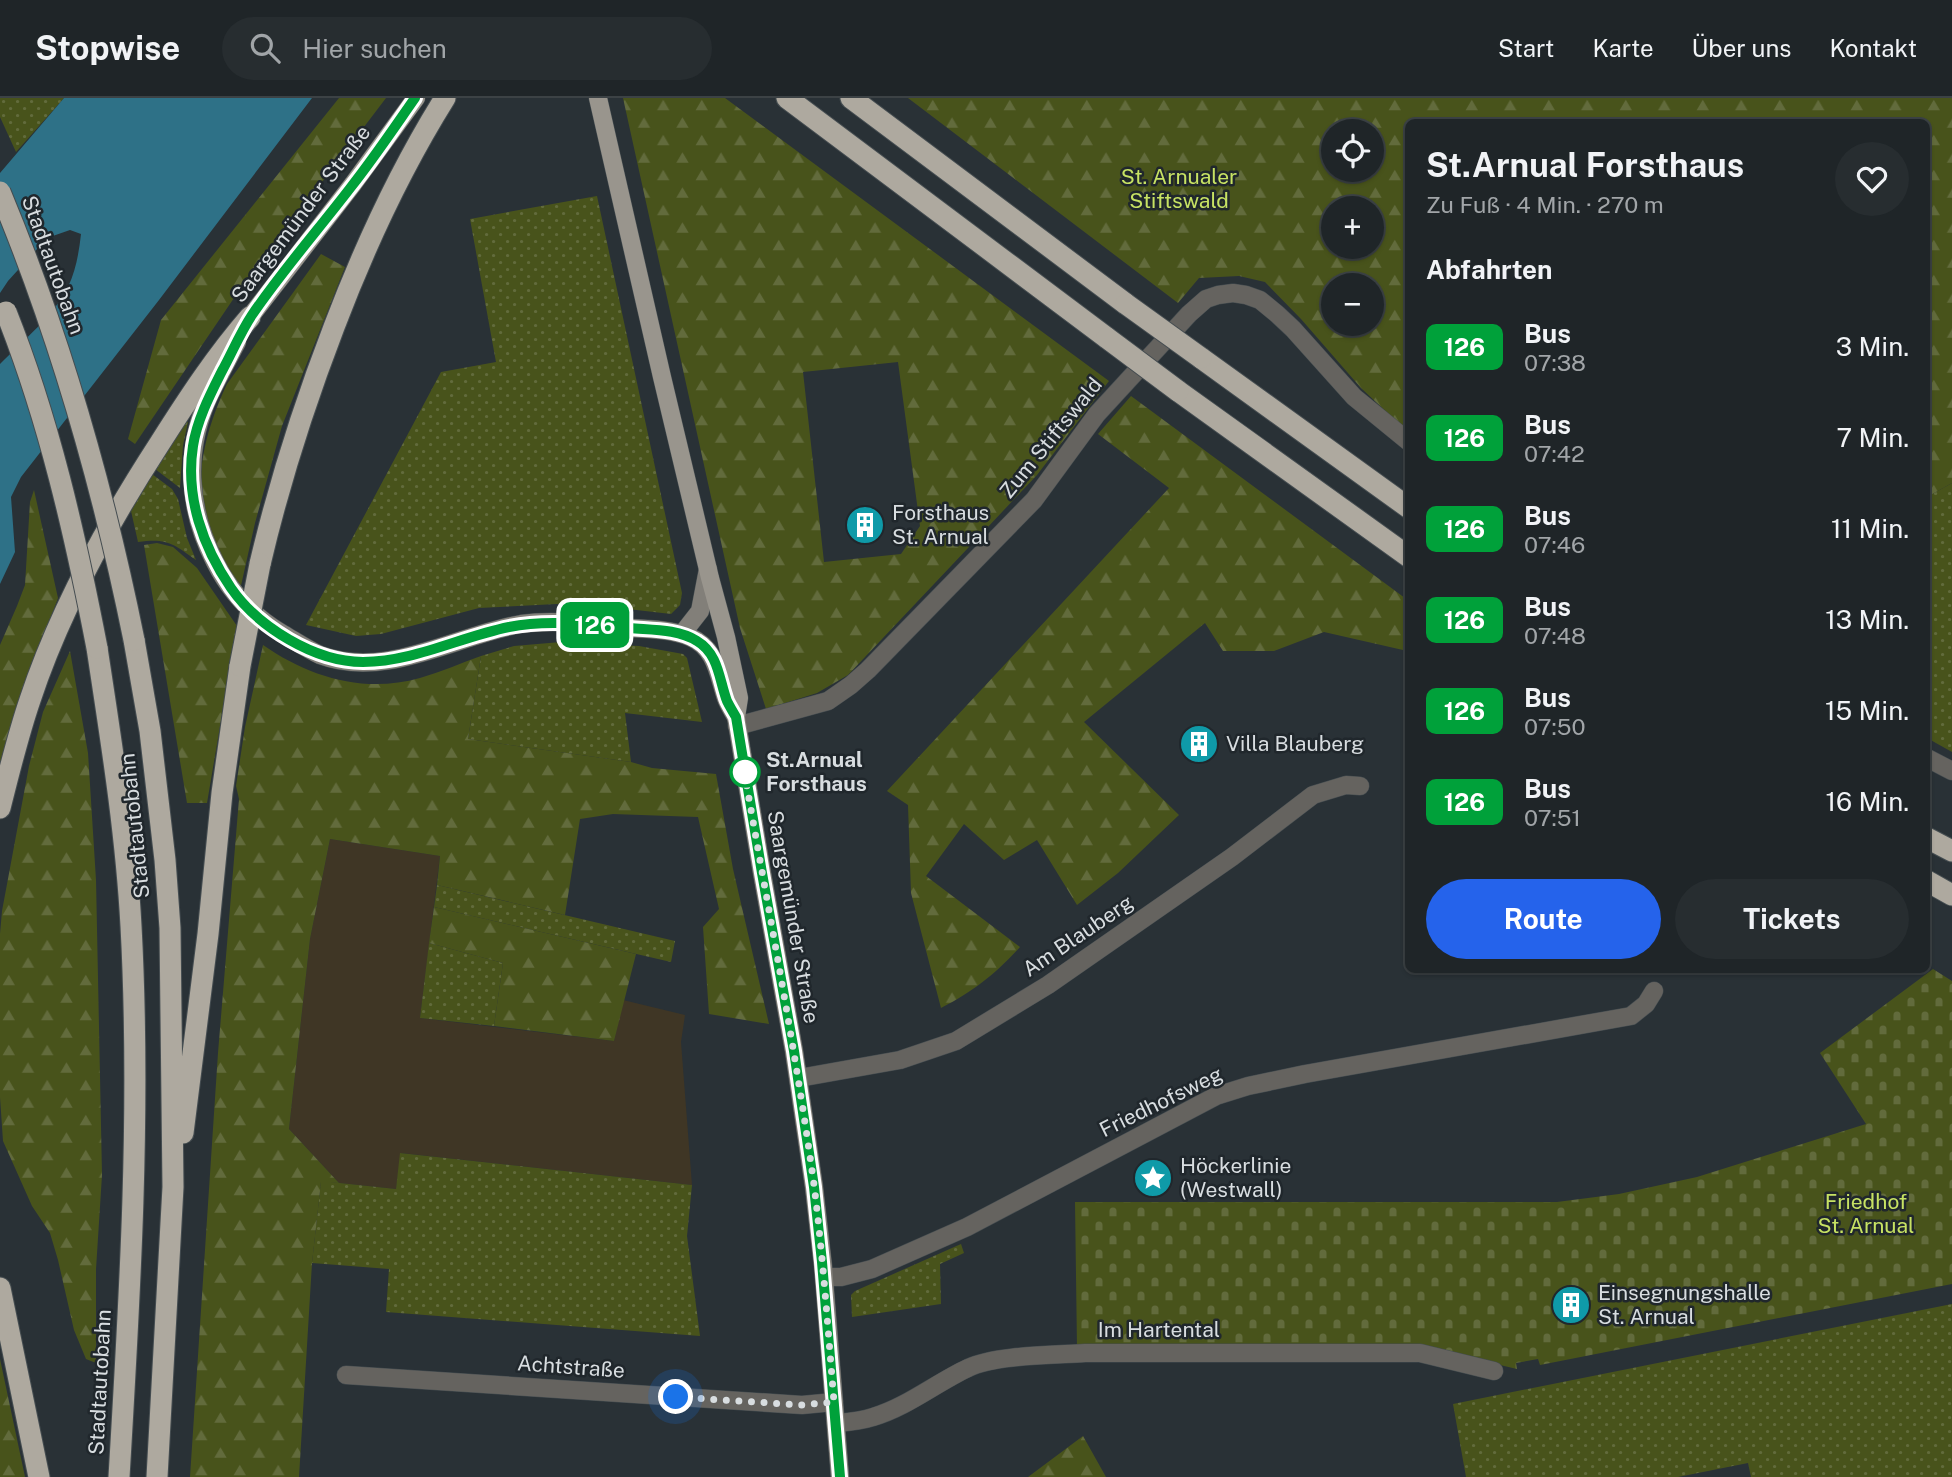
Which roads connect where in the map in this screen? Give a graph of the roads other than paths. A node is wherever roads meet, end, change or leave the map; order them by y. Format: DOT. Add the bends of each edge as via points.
graph roads {
  1 [pos="416,98"];
  2 [pos="445,98"];
  3 [pos="598,98"];
  4 [pos="787,98"];
  5 [pos="851,98"];
  6 [pos="0,192"];
  7 [pos="0,297"];
  8 [pos="250,317"];
  9 [pos="1405,439"];
  10 [pos="1405,505"];
  11 [pos="1405,554"];
  12 [pos="708,569"];
  13 [pos="682,634"];
  14 [pos="736,721"];
  15 [pos="1930,760"];
  16 [pos="1952,771"];
  17 [pos="1360,786"];
  18 [pos="0,808"];
  19 [pos="1930,840"];
  20 [pos="1952,851"];
  21 [pos="1930,883"];
  22 [pos="1952,895"];
  23 [pos="1654,991"];
  24 [pos="799,1078"];
  25 [pos="173,1187"];
  26 [pos="824,1277"];
  27 [pos="0,1288"];
  28 [pos="1494,1371"];
  29 [pos="346,1375"];
  30 [pos="834,1402"];
  31 [pos="835,1423"];
  32 [pos="39,1477"];
  33 [pos="119,1477"];
  34 [pos="157,1477"];
  35 [pos="840,1477"];
  1 -- 8 [label="main road, Saargemünder Straße"];
  2 -- 25 [label="highway, bridge" via="421,136 355,273 308,395 260,564 222,793 185,1121"];
  3 -- 12 [label="main road"];
  4 -- 11 [label="highway, bridge" via="1178,391"];
  5 -- 10 [label="highway, bridge"];
  6 -- 25 [label="highway, Stadtautobahn, bridge" via="78,414 118,565 150,731 170,928"];
  7 -- 33 [label="highway, Stadtautobahn, bridge" via="22,355 82,566 127,873 136,1111"];
  8 -- 13 [label="street, Saargemünder Straße" via="206,405 192,447 191,475 204,540 218,568 256,616 321,655 363,662 391,660 523,624 579,624"];
  8 -- 18 [label="highway" via="182,408 100,540 30,699"];
  9 -- 14 [label="street, Zum Stiftswald" via="1362,405 1260,300 1233,293 1206,299 1097,414 1034,499 868,670 828,701"];
  12 -- 13 [label="street" via="700,611"];
  12 -- 14 [label="main road" via="735,677"];
  13 -- 14 [label="street, Saargemünder Straße" via="711,654"];
  14 -- 24 [label="street, Saargemünder Straße"];
  15 -- 16 [label="street"];
  17 -- 24 [label="street, Am Blauberg" via="1346,785 1313,795 1048,985 956,1041 900,1060"];
  19 -- 20 [label="highway"];
  21 -- 22 [label="highway"];
  23 -- 26 [label="street, Friedhofsweg" via="1631,1016 1305,1074 1216,1096 967,1227 872,1269"];
  24 -- 26 [label="street, Saargemünder Straße"];
  25 -- 34 [label="highway, Stadtautobahn"];
  26 -- 30 [label="street, Saargemünder Straße"];
  27 -- 32 [label="highway"];
  28 -- 31 [label="street, Im Hartental" via="1420,1353 1042,1356 969,1367 885,1412"];
  29 -- 30 [label="street, Achtstraße" via="802,1405"];
  30 -- 31 [label="street, Saargemünder Straße"];
  31 -- 35 [label="street, Saargemünder Straße"];
}
